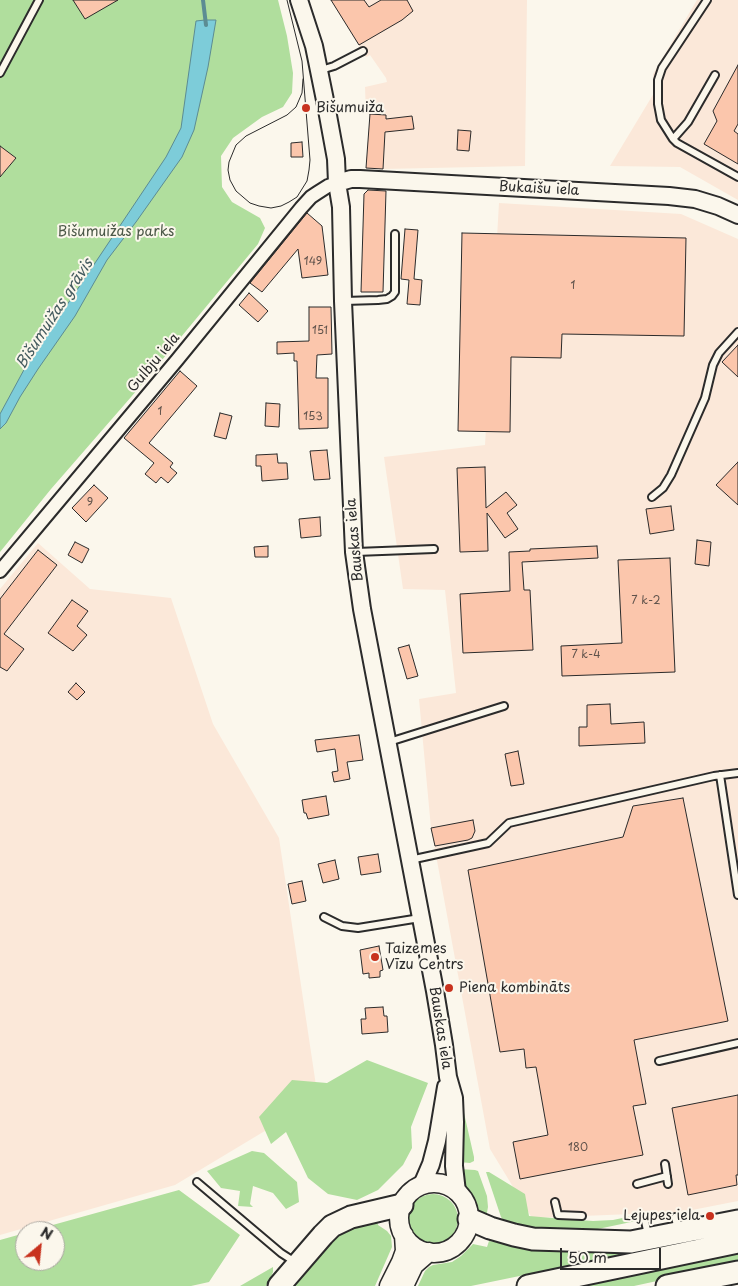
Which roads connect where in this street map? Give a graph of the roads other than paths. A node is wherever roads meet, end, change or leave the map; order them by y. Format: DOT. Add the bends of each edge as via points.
graph roads {
  1 [pos="39,0"];
  2 [pos="299,0"];
  3 [pos="707,0"];
  4 [pos="363,51"];
  5 [pos="318,70"];
  6 [pos="0,73"];
  7 [pos="715,75"];
  8 [pos="673,139"];
  9 [pos="738,177"];
  10 [pos="337,182"];
  11 [pos="738,215"];
  12 [pos="395,234"];
  13 [pos="343,301"];
  14 [pos="738,332"];
  15 [pos="652,497"];
  16 [pos="434,549"];
  17 [pos="354,552"];
  18 [pos="0,571"];
  19 [pos="504,706"];
  20 [pos="387,742"];
  21 [pos="738,773"];
  22 [pos="720,775"];
  23 [pos="409,860"];
  24 [pos="738,895"];
  25 [pos="324,917"];
  26 [pos="420,918"];
  27 [pos="738,1043"];
  28 [pos="659,1061"];
  29 [pos="448,1077"];
  30 [pos="665,1164"];
  31 [pos="667,1176"];
  32 [pos="197,1182"];
  33 [pos="637,1184"];
  34 [pos="668,1184"];
  35 [pos="422,1185"];
  36 [pos="457,1192"];
  37 [pos="555,1202"];
  38 [pos="402,1205"];
  39 [pos="582,1216"];
  40 [pos="469,1220"];
  41 [pos="738,1221"];
  42 [pos="404,1236"];
  43 [pos="738,1242"];
  44 [pos="429,1252"];
  45 [pos="298,1264"];
  46 [pos="738,1272"];
  47 [pos="279,1286"];
  48 [pos="389,1286"];
  49 [pos="404,1286"];
  50 [pos="528,1286"];
  51 [pos="667,1286"];
  1 -- 6 [label="lane"];
  2 -- 5 [label="street, Bauskas iela"];
  3 -- 8 [label="lane" via="662,68 658,80 661,120"];
  4 -- 5 [label="lane" via="334,66"];
  5 -- 10 [label="street, Bauskas iela" via="336,160"];
  7 -- 8 [label="lane" via="688,122"];
  8 -- 9 [label="lane"];
  10 -- 11 [label="street, Bukaišu iela" via="360,179 669,196 718,206"];
  10 -- 13 [label="street, Bauskas iela" via="341,207"];
  10 -- 18 [label="street, Gulbju iela" via="317,193 301,208"];
  12 -- 13 [label="lane" via="395,292 392,296 378,300"];
  13 -- 17 [label="street, Bauskas iela"];
  14 -- 15 [label="lane" via="712,365 705,398 671,475"];
  16 -- 17 [label="lane"];
  17 -- 20 [label="street, Bauskas iela"];
  19 -- 20 [label="lane"];
  20 -- 23 [label="street, Bauskas iela"];
  21 -- 22 [label="lane"];
  22 -- 23 [label="lane" via="509,823 488,843"];
  22 -- 24 [label="lane"];
  23 -- 26 [label="street, Bauskas iela"];
  25 -- 26 [label="lane" via="342,926 358,928"];
  26 -- 29 [label="street, Bauskas iela"];
  27 -- 28 [label="lane"];
  29 -- 35 [label="street" via="437,1141"];
  29 -- 36 [label="street" via="454,1098"];
  30 -- 31 [label="lane"];
  31 -- 33 [label="lane"];
  31 -- 34 [label="lane"];
  32 -- 45 [label="lane"];
  35 -- 36 [label="main road" via="440,1184"];
  35 -- 38 [label="main road" via="406,1197"];
  36 -- 40 [label="main road" via="468,1209"];
  37 -- 39 [label="lane" via="558,1215"];
  38 -- 42 [label="main road" via="399,1215"];
  38 -- 45 [label="highway" via="351,1217 332,1226"];
  40 -- 41 [label="highway" via="514,1235 544,1240 631,1242 647,1230"];
  40 -- 44 [label="main road" via="464,1235 453,1247"];
  42 -- 44 [label="main road" via="411,1244"];
  42 -- 48 [label="main road" via="405,1251"];
  43 -- 50 [label="highway"];
  44 -- 49 [label="main road" via="414,1265"];
  45 -- 47 [label="highway"];
  46 -- 51 [label="highway"];
}
